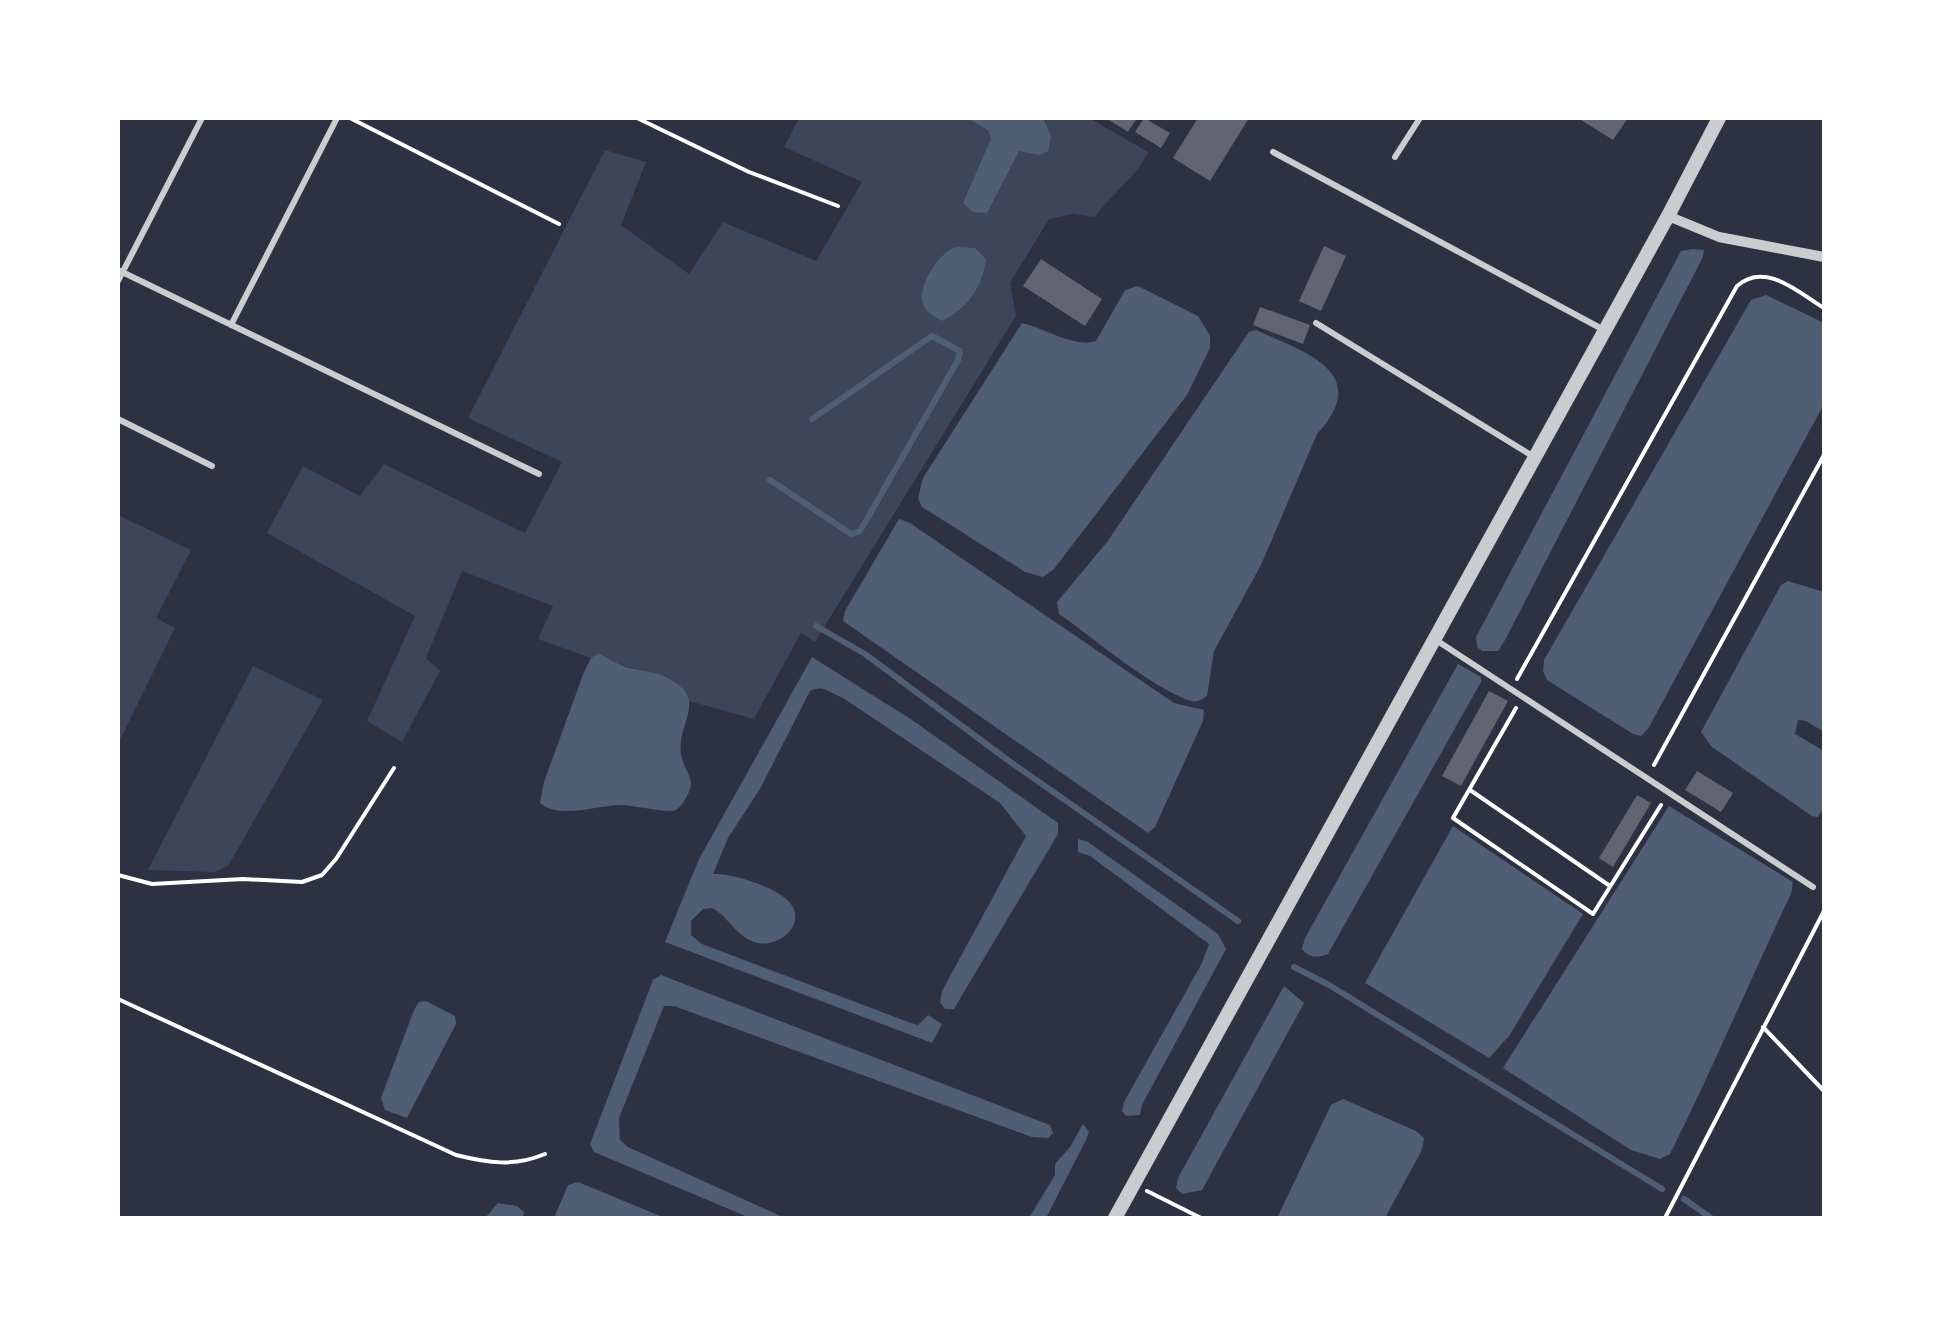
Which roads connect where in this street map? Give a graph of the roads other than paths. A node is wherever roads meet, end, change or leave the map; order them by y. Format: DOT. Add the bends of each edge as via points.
graph roads {
  1 [pos="202,118"];
  2 [pos="337,118"];
  3 [pos="1420,118"];
  4 [pos="1719,118"];
  5 [pos="1273,152"];
  6 [pos="1395,157"];
  7 [pos="1668,216"];
  8 [pos="1824,257"];
  9 [pos="120,271"];
  10 [pos="118,281"];
  11 [pos="1316,324"];
  12 [pos="231,325"];
  13 [pos="1605,331"];
  14 [pos="118,419"];
  15 [pos="1535,457"];
  16 [pos="212,466"];
  17 [pos="539,474"];
  18 [pos="1434,640"];
  19 [pos="1813,887"];
  20 [pos="1115,1218"];
  1 -- 9 [label="lane"];
  2 -- 12 [label="lane"];
  3 -- 6 [label="lane"];
  4 -- 7 [label="street"];
  5 -- 13 [label="lane"];
  7 -- 8 [label="street" via="1719,237"];
  7 -- 13 [label="street"];
  9 -- 10 [label="lane"];
  9 -- 12 [label="lane"];
  11 -- 15 [label="lane"];
  12 -- 17 [label="lane"];
  13 -- 15 [label="street"];
  14 -- 16 [label="lane"];
  15 -- 18 [label="street"];
  18 -- 19 [label="lane"];
  18 -- 20 [label="street"];
}
